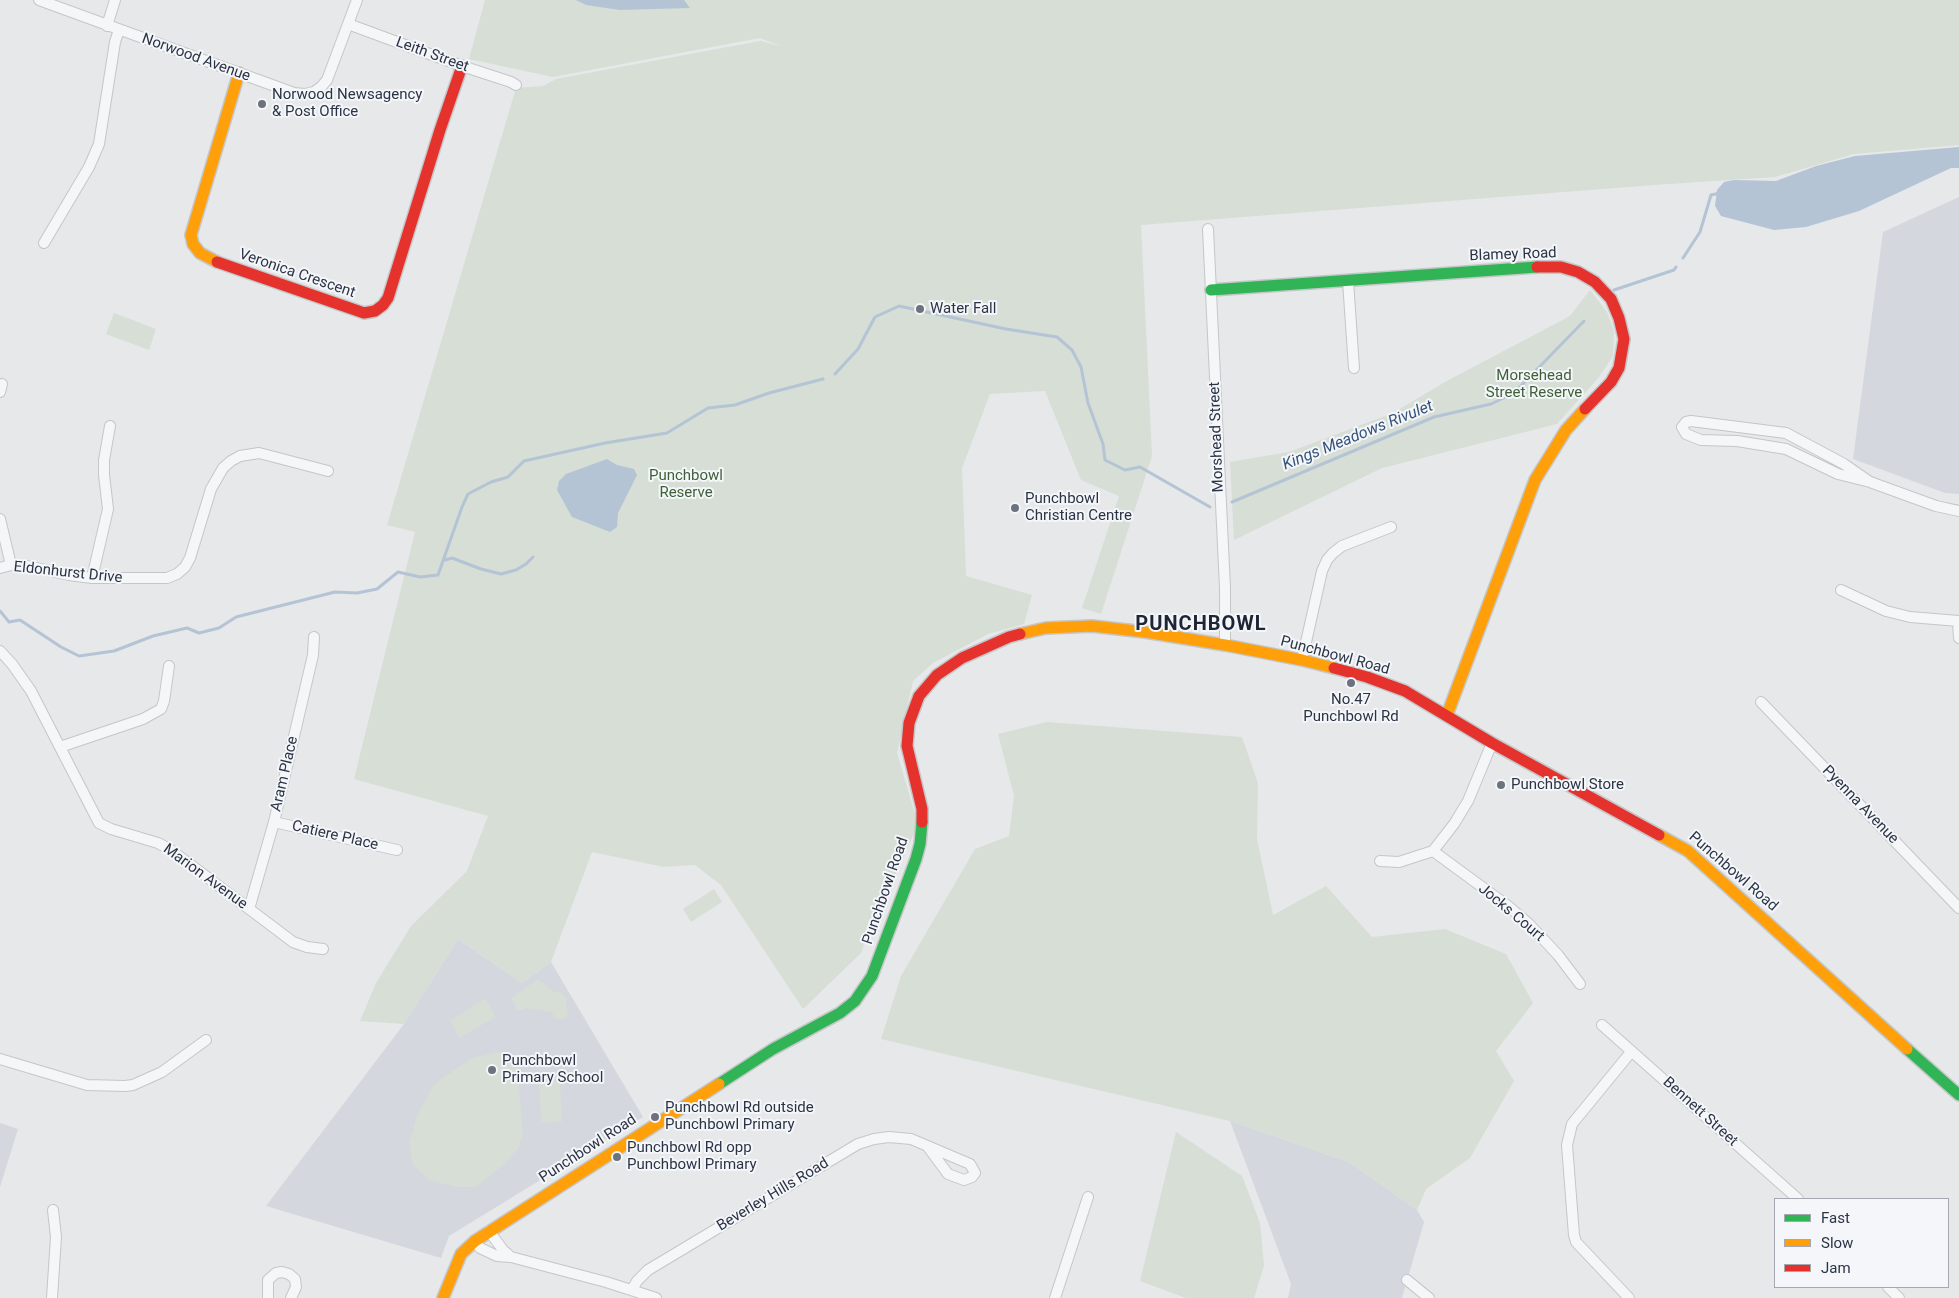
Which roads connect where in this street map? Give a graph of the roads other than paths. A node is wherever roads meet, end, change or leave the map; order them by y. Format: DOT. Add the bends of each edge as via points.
graph roads {
  1 [pos="38,0"];
  2 [pos="115,0"];
  3 [pos="357,0"];
  4 [pos="348,24"];
  5 [pos="107,26"];
  6 [pos="118,30"];
  7 [pos="462,66"];
  8 [pos="239,72"];
  9 [pos="516,85"];
  10 [pos="1208,229"];
  11 [pos="44,243"];
  12 [pos="1348,281"];
  13 [pos="1211,290"];
  14 [pos="1354,368"];
  15 [pos="110,426"];
  16 [pos="328,471"];
  17 [pos="1870,482"];
  18 [pos="1959,511"];
  19 [pos="0,519"];
  20 [pos="1391,527"];
  21 [pos="11,565"];
  22 [pos="0,568"];
  23 [pos="92,578"];
  24 [pos="1841,590"];
  25 [pos="1958,622"];
  26 [pos="314,637"];
  27 [pos="1959,638"];
  28 [pos="1225,645"];
  29 [pos="0,651"];
  30 [pos="1302,660"];
  31 [pos="169,666"];
  32 [pos="1761,702"];
  33 [pos="1447,715"];
  34 [pos="1492,742"];
  35 [pos="60,746"];
  36 [pos="274,822"];
  37 [pos="397,850"];
  38 [pos="1433,851"];
  39 [pos="1380,861"];
  40 [pos="1959,908"];
  41 [pos="249,909"];
  42 [pos="323,949"];
  43 [pos="1580,984"];
  44 [pos="1602,1025"];
  45 [pos="206,1040"];
  46 [pos="1631,1052"];
  47 [pos="0,1059"];
  48 [pos="1957,1090"];
  49 [pos="928,1147"];
  50 [pos="1088,1197"];
  51 [pos="1797,1198"];
  52 [pos="53,1210"];
  53 [pos="489,1232"];
  54 [pos="475,1241"];
  55 [pos="511,1257"];
  56 [pos="1408,1280"];
  57 [pos="1889,1288"];
  58 [pos="632,1290"];
  59 [pos="52,1298"];
  60 [pos="268,1298"];
  61 [pos="290,1298"];
  62 [pos="443,1298"];
  63 [pos="656,1298"];
  64 [pos="1056,1298"];
  65 [pos="1429,1298"];
  66 [pos="1629,1298"];
  67 [pos="1899,1298"];
  1 -- 5 [label="street, Norwood Avenue"];
  2 -- 5 [label="street"];
  3 -- 4 [label="street, Norwood Avenue"];
  4 -- 7 [label="street, Leith Street"];
  4 -- 8 [label="street, Norwood Avenue" via="327,80 314,92 294,93"];
  5 -- 6 [label="street, Norwood Avenue"];
  6 -- 8 [label="street, Norwood Avenue"];
  6 -- 11 [label="street" via="99,144"];
  7 -- 8 [label="street, Veronica Crescent" via="388,298 374,311 364,313 208,258 193,244 192,226"];
  7 -- 9 [label="street, Leith Street"];
  10 -- 13 [label="street, Morshead Street"];
  12 -- 13 [label="street, Blamey Road"];
  12 -- 14 [label="street"];
  12 -- 33 [label="street, Blamey Road" via="1561,267 1595,282 1611,299 1624,338 1620,368 1566,430 1535,480"];
  13 -- 28 [label="street, Morshead Street"];
  15 -- 23 [label="street" via="104,460 108,509"];
  16 -- 23 [label="street, Eldonhurst Drive" via="259,453 240,456 222,468 216,478 190,558 177,574 151,579"];
  17 -- 17 [label="street" via="1838,474 1786,449 1737,441 1701,440 1686,434 1682,427 1691,420 1786,433"];
  17 -- 18 [label="street"];
  19 -- 21 [label="street"];
  20 -- 30 [label="street" via="1342,546 1327,560"];
  21 -- 22 [label="street, Eldonhurst Drive"];
  21 -- 23 [label="street, Eldonhurst Drive"];
  24 -- 25 [label="street" via="1886,611"];
  25 -- 27 [label="street"];
  26 -- 36 [label="street, Aram Place" via="313,655"];
  28 -- 30 [label="street, Punchbowl Road"];
  28 -- 53 [label="street, Punchbowl Road" via="1145,632 1071,626 1009,637 946,668 924,688 911,713 908,746 922,809 920,844 876,965 861,994 840,1013 773,1049"];
  29 -- 35 [label="street, Marion Avenue" via="31,690"];
  30 -- 33 [label="street, Punchbowl Road" via="1383,682"];
  31 -- 35 [label="street" via="161,709"];
  32 -- 40 [label="street, Pyenna Avenue"];
  33 -- 34 [label="street, Punchbowl Road"];
  34 -- 38 [label="street" via="1468,801"];
  34 -- 48 [label="street, Punchbowl Road" via="1688,851"];
  35 -- 41 [label="street, Marion Avenue" via="99,823 171,850"];
  36 -- 37 [label="street, Catiere Place"];
  36 -- 41 [label="street, Aram Place"];
  38 -- 39 [label="street" via="1399,862"];
  38 -- 43 [label="street, Jocks Court" via="1529,924"];
  41 -- 42 [label="street, Marion Avenue" via="293,942"];
  44 -- 46 [label="street, Bennett Street"];
  45 -- 47 [label="street" via="162,1072 125,1086 87,1085"];
  46 -- 51 [label="street, Bennett Street"];
  46 -- 66 [label="street" via="1572,1124 1567,1145 1576,1242"];
  49 -- 58 [label="street, Beverley Hills Road" via="900,1137 858,1144 648,1270"];
  50 -- 64 [label="street"];
  52 -- 59 [label="street" via="56,1238"];
  53 -- 54 [label="street, Punchbowl Road"];
  53 -- 55 [label="street"];
  54 -- 55 [label="street" via="486,1252"];
  54 -- 62 [label="street, Punchbowl Road" via="461,1254"];
  55 -- 58 [label="street"];
  56 -- 65 [label="street"];
  57 -- 67 [label="street"];
  58 -- 63 [label="street"];
  60 -- 61 [label="street" via="268,1280 282,1272 295,1280 296,1287"];
}
